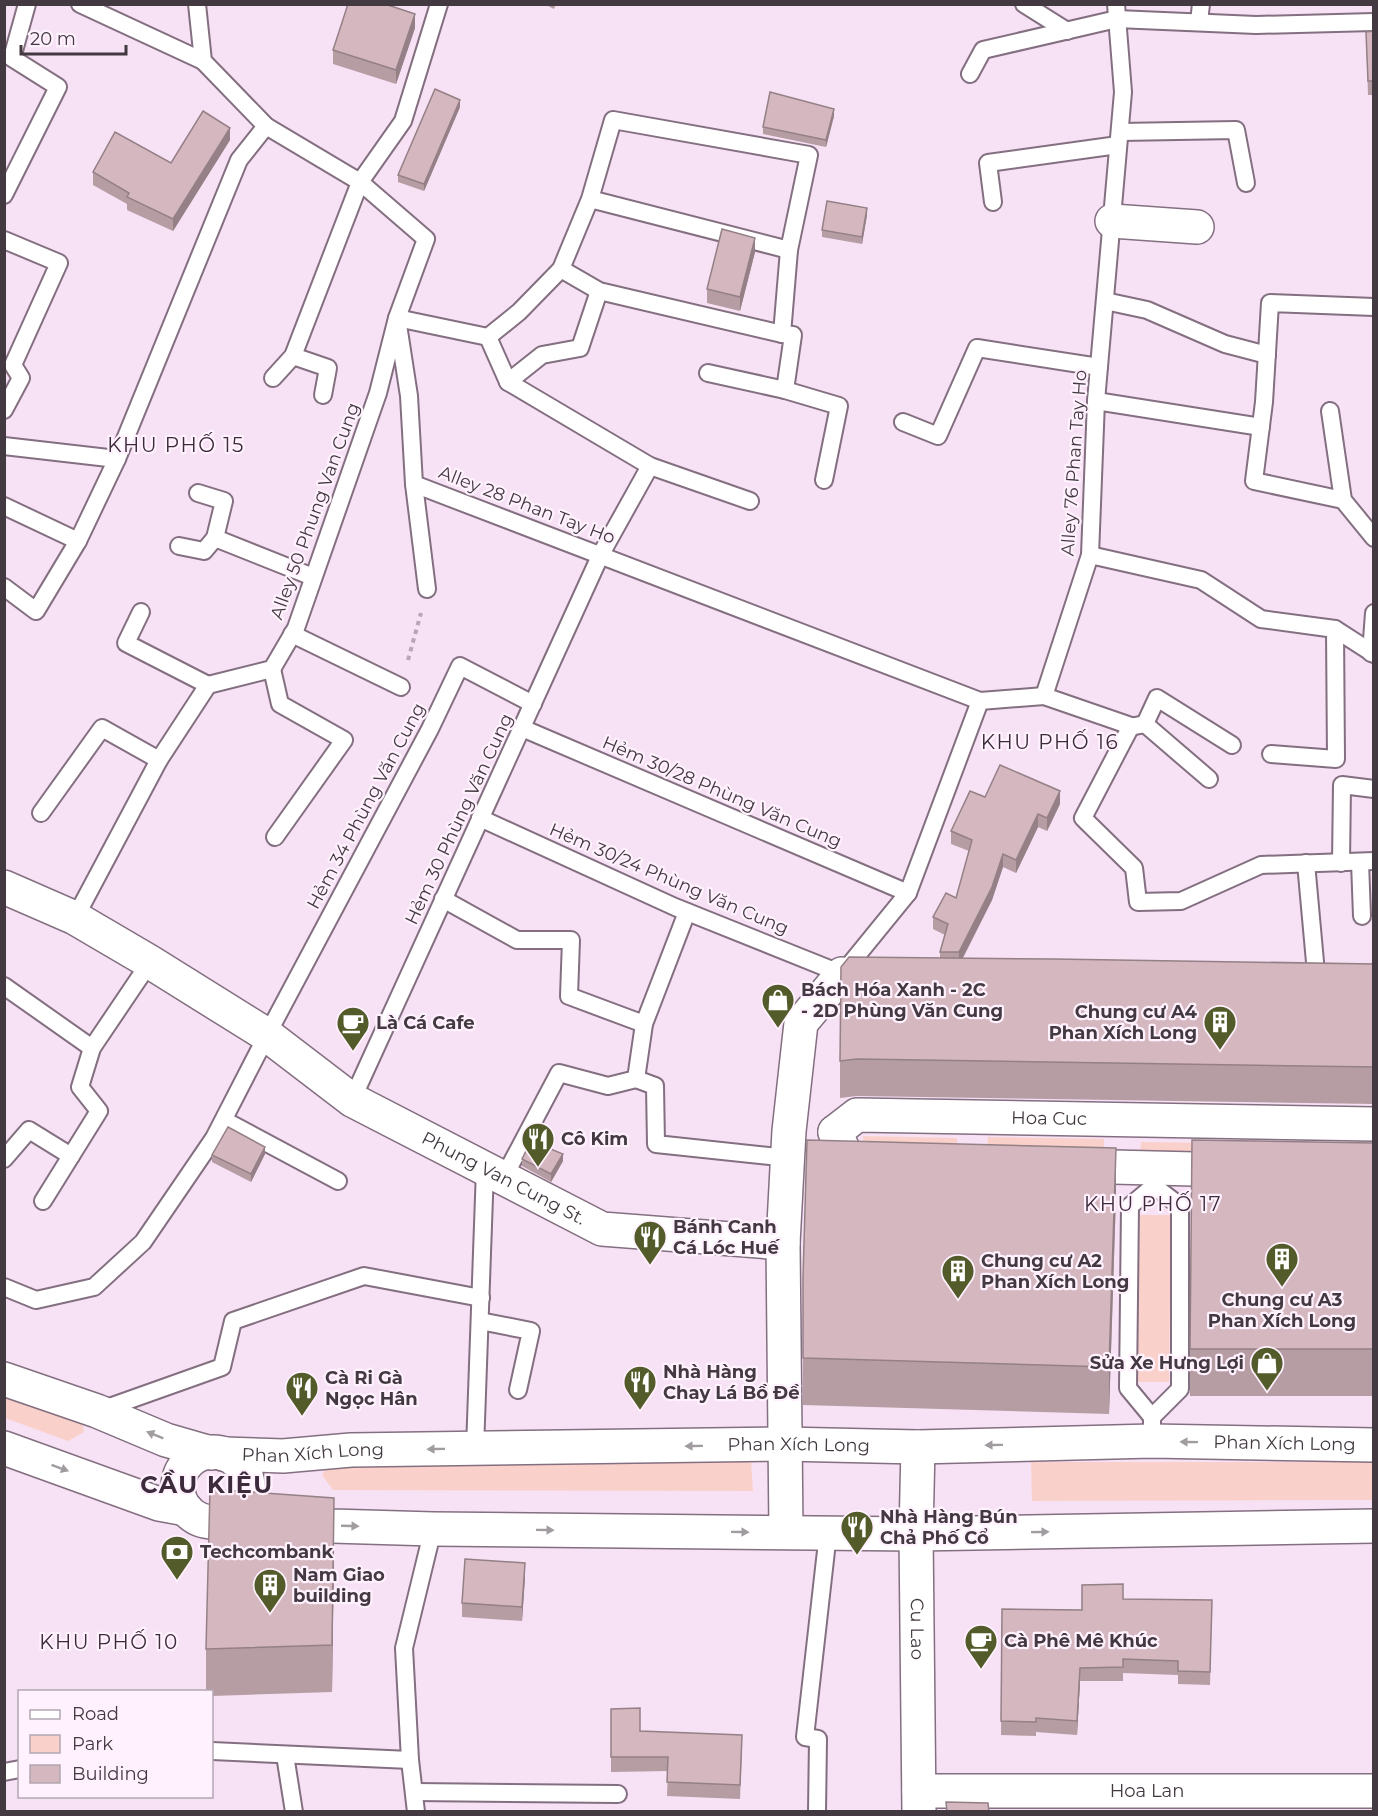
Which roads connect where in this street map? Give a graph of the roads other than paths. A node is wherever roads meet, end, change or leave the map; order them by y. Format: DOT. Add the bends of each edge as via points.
graph roads {
  1 [pos="27,4"];
  2 [pos="80,4"];
  3 [pos="197,4"];
  4 [pos="440,4"];
  5 [pos="1024,4"];
  6 [pos="1201,4"];
  7 [pos="1117,12"];
  8 [pos="1199,22"];
  9 [pos="1374,22"];
  10 [pos="1067,31"];
  11 [pos="203,62"];
  12 [pos="970,74"];
  13 [pos="266,126"];
  14 [pos="1119,138"];
  15 [pos="360,182"];
  16 [pos="1246,183"];
  17 [pos="4,195"];
  18 [pos="590,199"];
  19 [pos="993,202"];
  20 [pos="1112,221"];
  21 [pos="1197,227"];
  22 [pos="4,240"];
  23 [pos="789,250"];
  24 [pos="561,269"];
  25 [pos="599,291"];
  26 [pos="1105,302"];
  27 [pos="1374,307"];
  28 [pos="397,318"];
  29 [pos="782,334"];
  30 [pos="488,337"];
  31 [pos="1267,355"];
  32 [pos="293,356"];
  33 [pos="1099,368"];
  34 [pos="708,374"];
  35 [pos="273,378"];
  36 [pos="508,382"];
  37 [pos="785,390"];
  38 [pos="323,395"];
  39 [pos="1096,401"];
  40 [pos="4,410"];
  41 [pos="1330,411"];
  42 [pos="903,422"];
  43 [pos="1261,427"];
  44 [pos="4,446"];
  45 [pos="117,459"];
  46 [pos="651,466"];
  47 [pos="824,480"];
  48 [pos="414,484"];
  49 [pos="198,493"];
  50 [pos="1343,500"];
  51 [pos="750,501"];
  52 [pos="4,506"];
  53 [pos="215,538"];
  54 [pos="1374,538"];
  55 [pos="78,541"];
  56 [pos="179,546"];
  57 [pos="601,554"];
  58 [pos="1090,555"];
  59 [pos="314,577"];
  60 [pos="4,587"];
  61 [pos="427,589"];
  62 [pos="141,612"];
  63 [pos="1374,613"];
  64 [pos="1335,629"];
  65 [pos="292,634"];
  66 [pos="1372,653"];
  67 [pos="272,669"];
  68 [pos="208,685"];
  69 [pos="401,687"];
  70 [pos="1044,696"];
  71 [pos="980,701"];
  72 [pos="533,704"];
  73 [pos="1138,725"];
  74 [pos="522,728"];
  75 [pos="1232,745"];
  76 [pos="1271,754"];
  77 [pos="159,760"];
  78 [pos="1209,779"];
  79 [pos="1374,789"];
  80 [pos="41,813"];
  81 [pos="480,818"];
  82 [pos="275,837"];
  83 [pos="1341,862"];
  84 [pos="1367,862"];
  85 [pos="1306,863"];
  86 [pos="4,887"];
  87 [pos="908,893"];
  88 [pos="443,899"];
  89 [pos="687,912"];
  90 [pos="1362,916"];
  91 [pos="75,918"];
  92 [pos="150,962"];
  93 [pos="1337,972"];
  94 [pos="854,974"];
  95 [pos="4,986"];
  96 [pos="644,1023"];
  97 [pos="267,1035"];
  98 [pos="92,1048"];
  99 [pos="636,1079"];
  100 [pos="351,1100"];
  101 [pos="975,1118"];
  102 [pos="224,1120"];
  103 [pos="1123,1120"];
  104 [pos="1230,1122"];
  105 [pos="835,1132"];
  106 [pos="1366,1132"];
  107 [pos="788,1145"];
  108 [pos="972,1152"];
  109 [pos="71,1156"];
  110 [pos="4,1159"];
  111 [pos="904,1161"];
  112 [pos="1041,1165"];
  113 [pos="1231,1170"];
  114 [pos="1266,1170"];
  115 [pos="494,1174"];
  116 [pos="1143,1174"];
  117 [pos="338,1181"];
  118 [pos="43,1201"];
  119 [pos="783,1244"];
  120 [pos="4,1287"];
  121 [pos="480,1298"];
  122 [pos="480,1321"];
  123 [pos="4,1379"];
  124 [pos="518,1390"];
  125 [pos="97,1412"];
  126 [pos="1152,1429"];
  127 [pos="784,1444"];
  128 [pos="1374,1444"];
  129 [pos="918,1446"];
  130 [pos="4,1448"];
  131 [pos="475,1449"];
  132 [pos="217,1453"];
  133 [pos="186,1509"];
  134 [pos="228,1519"];
  135 [pos="1374,1526"];
  136 [pos="433,1528"];
  137 [pos="786,1532"];
  138 [pos="828,1533"];
  139 [pos="916,1534"];
  140 [pos="213,1751"];
  141 [pos="285,1755"];
  142 [pos="411,1760"];
  143 [pos="1374,1791"];
  144 [pos="414,1792"];
  145 [pos="618,1794"];
  146 [pos="919,1802"];
  147 [pos="294,1812"];
  148 [pos="416,1812"];
  149 [pos="817,1812"];
  1 -- 17 [label="lane" via="12,58 58,87"];
  2 -- 11 [label="lane"];
  3 -- 11 [label="lane"];
  4 -- 15 [label="lane" via="403,121"];
  5 -- 10 [label="lane"];
  6 -- 8 [label="lane"];
  7 -- 8 [label="lane"];
  7 -- 10 [label="lane"];
  7 -- 14 [label="lane, Alley 76 Phan Tay Ho" via="1123,92"];
  8 -- 9 [label="lane"];
  10 -- 12 [label="lane" via="983,50"];
  11 -- 13 [label="lane, Alley 28 Phan Tay Ho"];
  13 -- 15 [label="lane, Alley 28 Phan Tay Ho"];
  13 -- 45 [label="lane" via="239,160"];
  14 -- 16 [label="lane" via="1236,130"];
  14 -- 19 [label="lane" via="988,163"];
  14 -- 20 [label="lane, Alley 76 Phan Tay Ho"];
  15 -- 28 [label="lane, Alley 28 Phan Tay Ho" via="426,239"];
  15 -- 32 [label="lane"];
  18 -- 23 [label="lane"];
  18 -- 23 [label="lane" via="613,120 809,155"];
  18 -- 24 [label="lane"];
  20 -- 21 [label="street"];
  20 -- 26 [label="lane, Alley 76 Phan Tay Ho"];
  22 -- 40 [label="lane" via="59,263 12,365 21,378"];
  23 -- 29 [label="lane"];
  24 -- 25 [label="lane"];
  24 -- 30 [label="lane"];
  25 -- 29 [label="lane"];
  25 -- 36 [label="lane" via="580,348 542,355"];
  26 -- 31 [label="lane" via="1147,310 1225,345"];
  26 -- 33 [label="lane, Alley 76 Phan Tay Ho"];
  27 -- 31 [label="lane" via="1270,303"];
  28 -- 30 [label="lane"];
  28 -- 48 [label="lane, Alley 28 Phan Tay Ho" via="409,396"];
  28 -- 59 [label="lane, Alley 50 Phung Van Cung" via="378,393"];
  29 -- 37 [label="lane" via="794,335"];
  30 -- 36 [label="lane"];
  31 -- 43 [label="lane"];
  32 -- 35 [label="lane"];
  32 -- 38 [label="lane" via="328,368"];
  33 -- 39 [label="lane, Alley 76 Phan Tay Ho"];
  33 -- 42 [label="lane" via="977,348 938,436"];
  34 -- 37 [label="lane"];
  36 -- 46 [label="lane"];
  37 -- 47 [label="lane" via="839,406"];
  39 -- 43 [label="lane"];
  39 -- 58 [label="lane, Alley 76 Phan Tay Ho"];
  41 -- 50 [label="lane"];
  43 -- 50 [label="lane" via="1254,481"];
  44 -- 45 [label="lane"];
  45 -- 55 [label="lane"];
  46 -- 51 [label="lane"];
  46 -- 57 [label="lane, Hẻm 30 Phùng Văn Cung"];
  48 -- 57 [label="lane, Alley 28 Phan Tay Ho"];
  48 -- 61 [label="lane"];
  49 -- 53 [label="lane" via="224,501"];
  50 -- 54 [label="lane"];
  52 -- 55 [label="lane"];
  53 -- 56 [label="lane" via="204,551"];
  53 -- 59 [label="lane"];
  55 -- 60 [label="lane" via="36,611"];
  57 -- 71 [label="lane, Alley 28 Phan Tay Ho"];
  57 -- 72 [label="lane, Hẻm 30 Phùng Văn Cung"];
  58 -- 64 [label="lane" via="1201,580 1261,619"];
  58 -- 70 [label="lane, Alley 76 Phan Tay Ho"];
  59 -- 65 [label="lane, Alley 50 Phung Van Cung"];
  62 -- 68 [label="lane" via="126,643"];
  63 -- 66 [label="lane"];
  64 -- 66 [label="lane"];
  64 -- 76 [label="lane" via="1336,759"];
  65 -- 67 [label="lane, Alley 50 Phung Van Cung"];
  65 -- 69 [label="lane"];
  67 -- 68 [label="lane"];
  67 -- 82 [label="lane" via="280,704 344,740"];
  68 -- 77 [label="lane"];
  70 -- 71 [label="lane"];
  70 -- 73 [label="lane"];
  71 -- 87 [label="lane"];
  72 -- 74 [label="lane, Hẻm 30 Phùng Văn Cung"];
  72 -- 97 [label="lane, Hẻm 34 Phùng Văn Cung" via="460,666"];
  73 -- 75 [label="lane" via="1157,698"];
  73 -- 78 [label="lane"];
  73 -- 85 [label="lane" via="1083,818 1134,868 1138,902 1181,901 1261,865"];
  74 -- 81 [label="lane, Hẻm 30 Phùng Văn Cung"];
  74 -- 87 [label="lane, Hẻm 30/28 Phùng Văn Cung"];
  77 -- 80 [label="lane" via="102,728"];
  77 -- 91 [label="lane"];
  79 -- 83 [label="lane" via="1342,785"];
  81 -- 88 [label="lane, Hẻm 30 Phùng Văn Cung"];
  81 -- 89 [label="lane, Hẻm 30/24 Phùng Văn Cung"];
  83 -- 84 [label="lane"];
  83 -- 85 [label="lane"];
  84 -- 90 [label="lane"];
  85 -- 93 [label="lane" via="1310,973"];
  86 -- 91 [label="street, Phung Van Cung St."];
  87 -- 94 [label="lane"];
  88 -- 96 [label="lane" via="517,940 571,940 568,996"];
  88 -- 100 [label="lane, Hẻm 30 Phùng Văn Cung"];
  89 -- 94 [label="lane, Hẻm 30/24 Phùng Văn Cung"];
  89 -- 96 [label="lane"];
  91 -- 92 [label="street, Phung Van Cung St."];
  92 -- 97 [label="street, Phung Van Cung St."];
  92 -- 98 [label="lane"];
  94 -- 107 [label="street" via="801,1023"];
  95 -- 98 [label="lane"];
  96 -- 99 [label="lane"];
  97 -- 100 [label="street, Phung Van Cung St."];
  97 -- 102 [label="lane"];
  98 -- 109 [label="lane" via="80,1087 99,1111"];
  99 -- 107 [label="lane" via="655,1086 656,1144"];
  99 -- 115 [label="lane" via="608,1086 559,1073"];
  100 -- 115 [label="street, Phung Van Cung St."];
  101 -- 103 [label="street, Hoa Cuc"];
  101 -- 105 [label="street, Hoa Cuc" via="857,1115"];
  101 -- 108 [label="street"];
  102 -- 117 [label="lane"];
  102 -- 120 [label="lane" via="143,1242 94,1287 36,1300"];
  103 -- 104 [label="street, Hoa Cuc"];
  103 -- 116 [label="street"];
  104 -- 106 [label="street, Hoa Cuc"];
  104 -- 113 [label="street"];
  105 -- 107 [label="street"];
  105 -- 111 [label="street" via="848,1160"];
  107 -- 119 [label="street"];
  109 -- 110 [label="lane" via="29,1130"];
  109 -- 118 [label="lane"];
  112 -- 116 [label="street"];
  113 -- 114 [label="street"];
  113 -- 116 [label="street"];
  115 -- 119 [label="street, Phung Van Cung St." via="602,1229"];
  115 -- 121 [label="lane"];
  116 -- 126 [label="lane" via="1130,1206 1128,1388"];
  116 -- 126 [label="lane" via="1180,1206 1180,1389"];
  119 -- 127 [label="street"];
  121 -- 122 [label="lane"];
  121 -- 125 [label="lane" via="364,1276 233,1322 222,1367"];
  122 -- 124 [label="lane" via="531,1331"];
  122 -- 131 [label="lane"];
  123 -- 125 [label="street, Phan Xích Long"];
  132 -- 125 [label="street, Phan Xích Long, one-way" via="166,1440"];
  128 -- 126 [label="street, Phan Xích Long, one-way"];
  126 -- 129 [label="street, Phan Xích Long, one-way"];
  127 -- 129 [label="street, Phan Xích Long"];
  127 -- 131 [label="street, Phan Xích Long, one-way"];
  127 -- 137 [label="street"];
  129 -- 139 [label="street, Cu Lao"];
  130 -- 133 [label="street, one-way" via="159,1504"];
  131 -- 132 [label="street, Phan Xích Long, one-way" via="351,1450 283,1456"];
  132 -- 133 [label="street" via="190,1461 183,1469 178,1490"];
  132 -- 134 [label="street" via="234,1459 243,1468 249,1489 242,1507"];
  133 -- 134 [label="street" via="211,1523"];
  134 -- 136 [label="street, one-way"];
  139 -- 135 [label="street, one-way"];
  136 -- 137 [label="street, one-way"];
  136 -- 142 [label="lane" via="404,1648"];
  137 -- 138 [label="street"];
  138 -- 139 [label="street"];
  138 -- 149 [label="lane" via="805,1737 818,1739"];
  139 -- 146 [label="street, Cu Lao"];
  140 -- 141 [label="lane"];
  141 -- 142 [label="lane"];
  141 -- 147 [label="lane"];
  142 -- 144 [label="lane"];
  143 -- 146 [label="street, Hoa Lan"];
  144 -- 145 [label="lane"];
  144 -- 148 [label="lane"];
}
